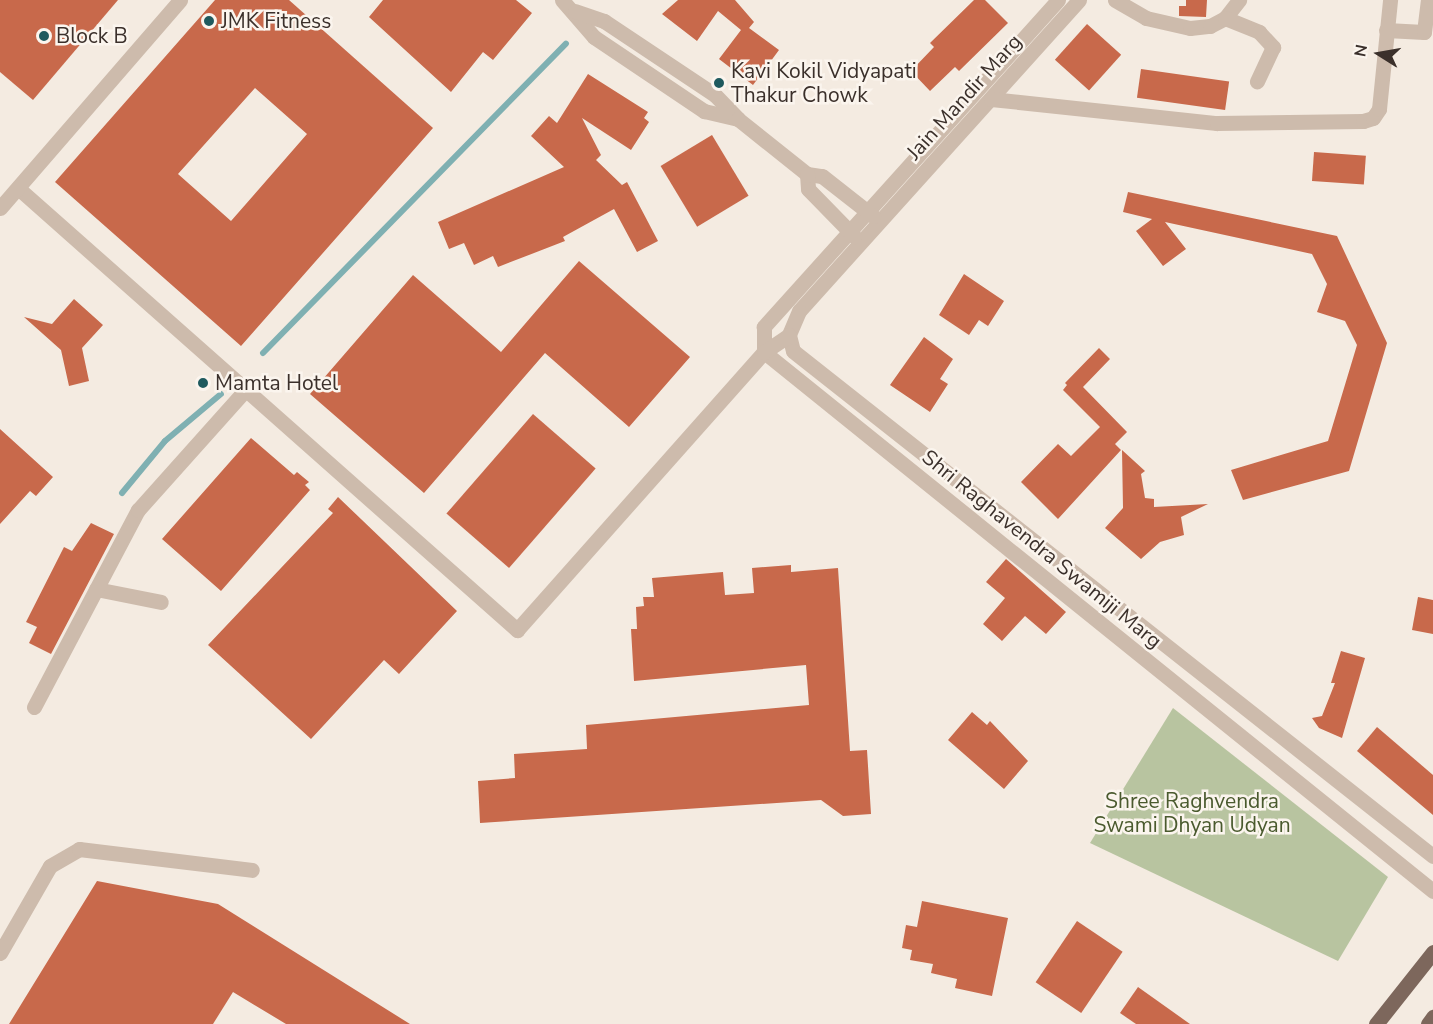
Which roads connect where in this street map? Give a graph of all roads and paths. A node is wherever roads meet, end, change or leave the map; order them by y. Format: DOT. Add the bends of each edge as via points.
graph roads {
  1 [pos="180,0"];
  2 [pos="562,0"];
  3 [pos="1058,0"];
  4 [pos="1115,0"];
  5 [pos="1239,0"];
  6 [pos="1390,0"];
  7 [pos="1428,0"];
  8 [pos="1073,2"];
  9 [pos="575,11"];
  10 [pos="1225,18"];
  11 [pos="1386,30"];
  12 [pos="1428,33"];
  13 [pos="1028,34"];
  14 [pos="1039,45"];
  15 [pos="658,56"];
  16 [pos="647,73"];
  17 [pos="1257,81"];
  18 [pos="991,99"];
  19 [pos="968,113"];
  20 [pos="738,118"];
  21 [pos="807,174"];
  22 [pos="18,188"];
  23 [pos="0,208"];
  24 [pos="867,211"];
  25 [pos="880,222"];
  26 [pos="849,231"];
  27 [pos="860,243"];
  28 [pos="806,292"];
  29 [pos="789,335"];
  30 [pos="764,352"];
  31 [pos="247,388"];
  32 [pos="906,440"];
  33 [pos="893,456"];
  34 [pos="983,501"];
  35 [pos="970,518"];
  36 [pos="1083,579"];
  37 [pos="96,589"];
  38 [pos="1069,598"];
  39 [pos="161,602"];
  40 [pos="1189,663"];
  41 [pos="1175,683"];
  42 [pos="34,706"];
  43 [pos="1311,760"];
  44 [pos="1332,776"];
  45 [pos="1296,781"];
  46 [pos="1317,798"];
  47 [pos="1433,856"];
  48 [pos="252,870"];
  49 [pos="1433,891"];
  50 [pos="1433,952"];
  51 [pos="0,953"];
  52 [pos="1433,1017"];
  53 [pos="1376,1024"];
  54 [pos="1428,1024"];
  1 -- 22 [label="street"];
  2 -- 9 [label="street"];
  3 -- 13 [label="street, Jain Mandir Marg"];
  4 -- 10 [label="street" via="1166,24 1210,26"];
  5 -- 10 [label="street"];
  6 -- 11 [label="street"];
  7 -- 12 [label="street"];
  8 -- 14 [label="street, Jain Mandir Marg"];
  9 -- 15 [label="street" via="604,21"];
  9 -- 16 [label="street" via="594,37"];
  10 -- 17 [label="street" via="1259,32 1273,47"];
  11 -- 12 [label="street"];
  11 -- 18 [label="street" via="1379,109 1363,121 1224,124"];
  13 -- 14 [label="street"];
  13 -- 19 [label="street, Jain Mandir Marg"];
  14 -- 18 [label="street, Jain Mandir Marg"];
  15 -- 16 [label="street"];
  15 -- 20 [label="street" via="715,95"];
  16 -- 20 [label="street" via="704,111"];
  18 -- 19 [label="street, Jain Mandir Marg"];
  19 -- 24 [label="street, Jain Mandir Marg"];
  19 -- 25 [label="street, Jain Mandir Marg"];
  20 -- 21 [label="street"];
  21 -- 24 [label="street" via="822,176"];
  21 -- 26 [label="street" via="808,189"];
  22 -- 23 [label="street"];
  22 -- 31 [label="street"];
  24 -- 25 [label="street"];
  24 -- 26 [label="street"];
  25 -- 27 [label="street"];
  26 -- 27 [label="street"];
  26 -- 28 [label="street"];
  27 -- 28 [label="street"];
  28 -- 29 [label="street"];
  28 -- 30 [label="street" via="764,327"];
  29 -- 30 [label="street"];
  29 -- 32 [label="street, Shri Raghavendra Swamiji Marg" via="793,351"];
  30 -- 31 [label="street" via="517,630"];
  30 -- 33 [label="street, Shri Raghavendra Swamiji Marg"];
  31 -- 37 [label="street" via="138,510"];
  32 -- 33 [label="street"];
  32 -- 34 [label="street, Shri Raghavendra Swamiji Marg"];
  33 -- 35 [label="street, Shri Raghavendra Swamiji Marg"];
  34 -- 35 [label="street"];
  34 -- 36 [label="street, Shri Raghavendra Swamiji Marg"];
  35 -- 38 [label="street, Shri Raghavendra Swamiji Marg"];
  36 -- 38 [label="street"];
  36 -- 40 [label="street, Shri Raghavendra Swamiji Marg"];
  37 -- 39 [label="street"];
  37 -- 42 [label="street"];
  38 -- 41 [label="street, Shri Raghavendra Swamiji Marg"];
  40 -- 41 [label="street"];
  40 -- 43 [label="street, Shri Raghavendra Swamiji Marg"];
  41 -- 45 [label="street, Shri Raghavendra Swamiji Marg"];
  43 -- 44 [label="street, Shri Raghavendra Swamiji Marg"];
  43 -- 45 [label="street"];
  44 -- 46 [label="street"];
  44 -- 47 [label="street, Shri Raghavendra Swamiji Marg"];
  45 -- 46 [label="street, Shri Raghavendra Swamiji Marg"];
  46 -- 49 [label="street, Shri Raghavendra Swamiji Marg"];
  48 -- 51 [label="street" via="79,849 50,866"];
  50 -- 53 [label="main road"];
  52 -- 54 [label="main road"];
}
